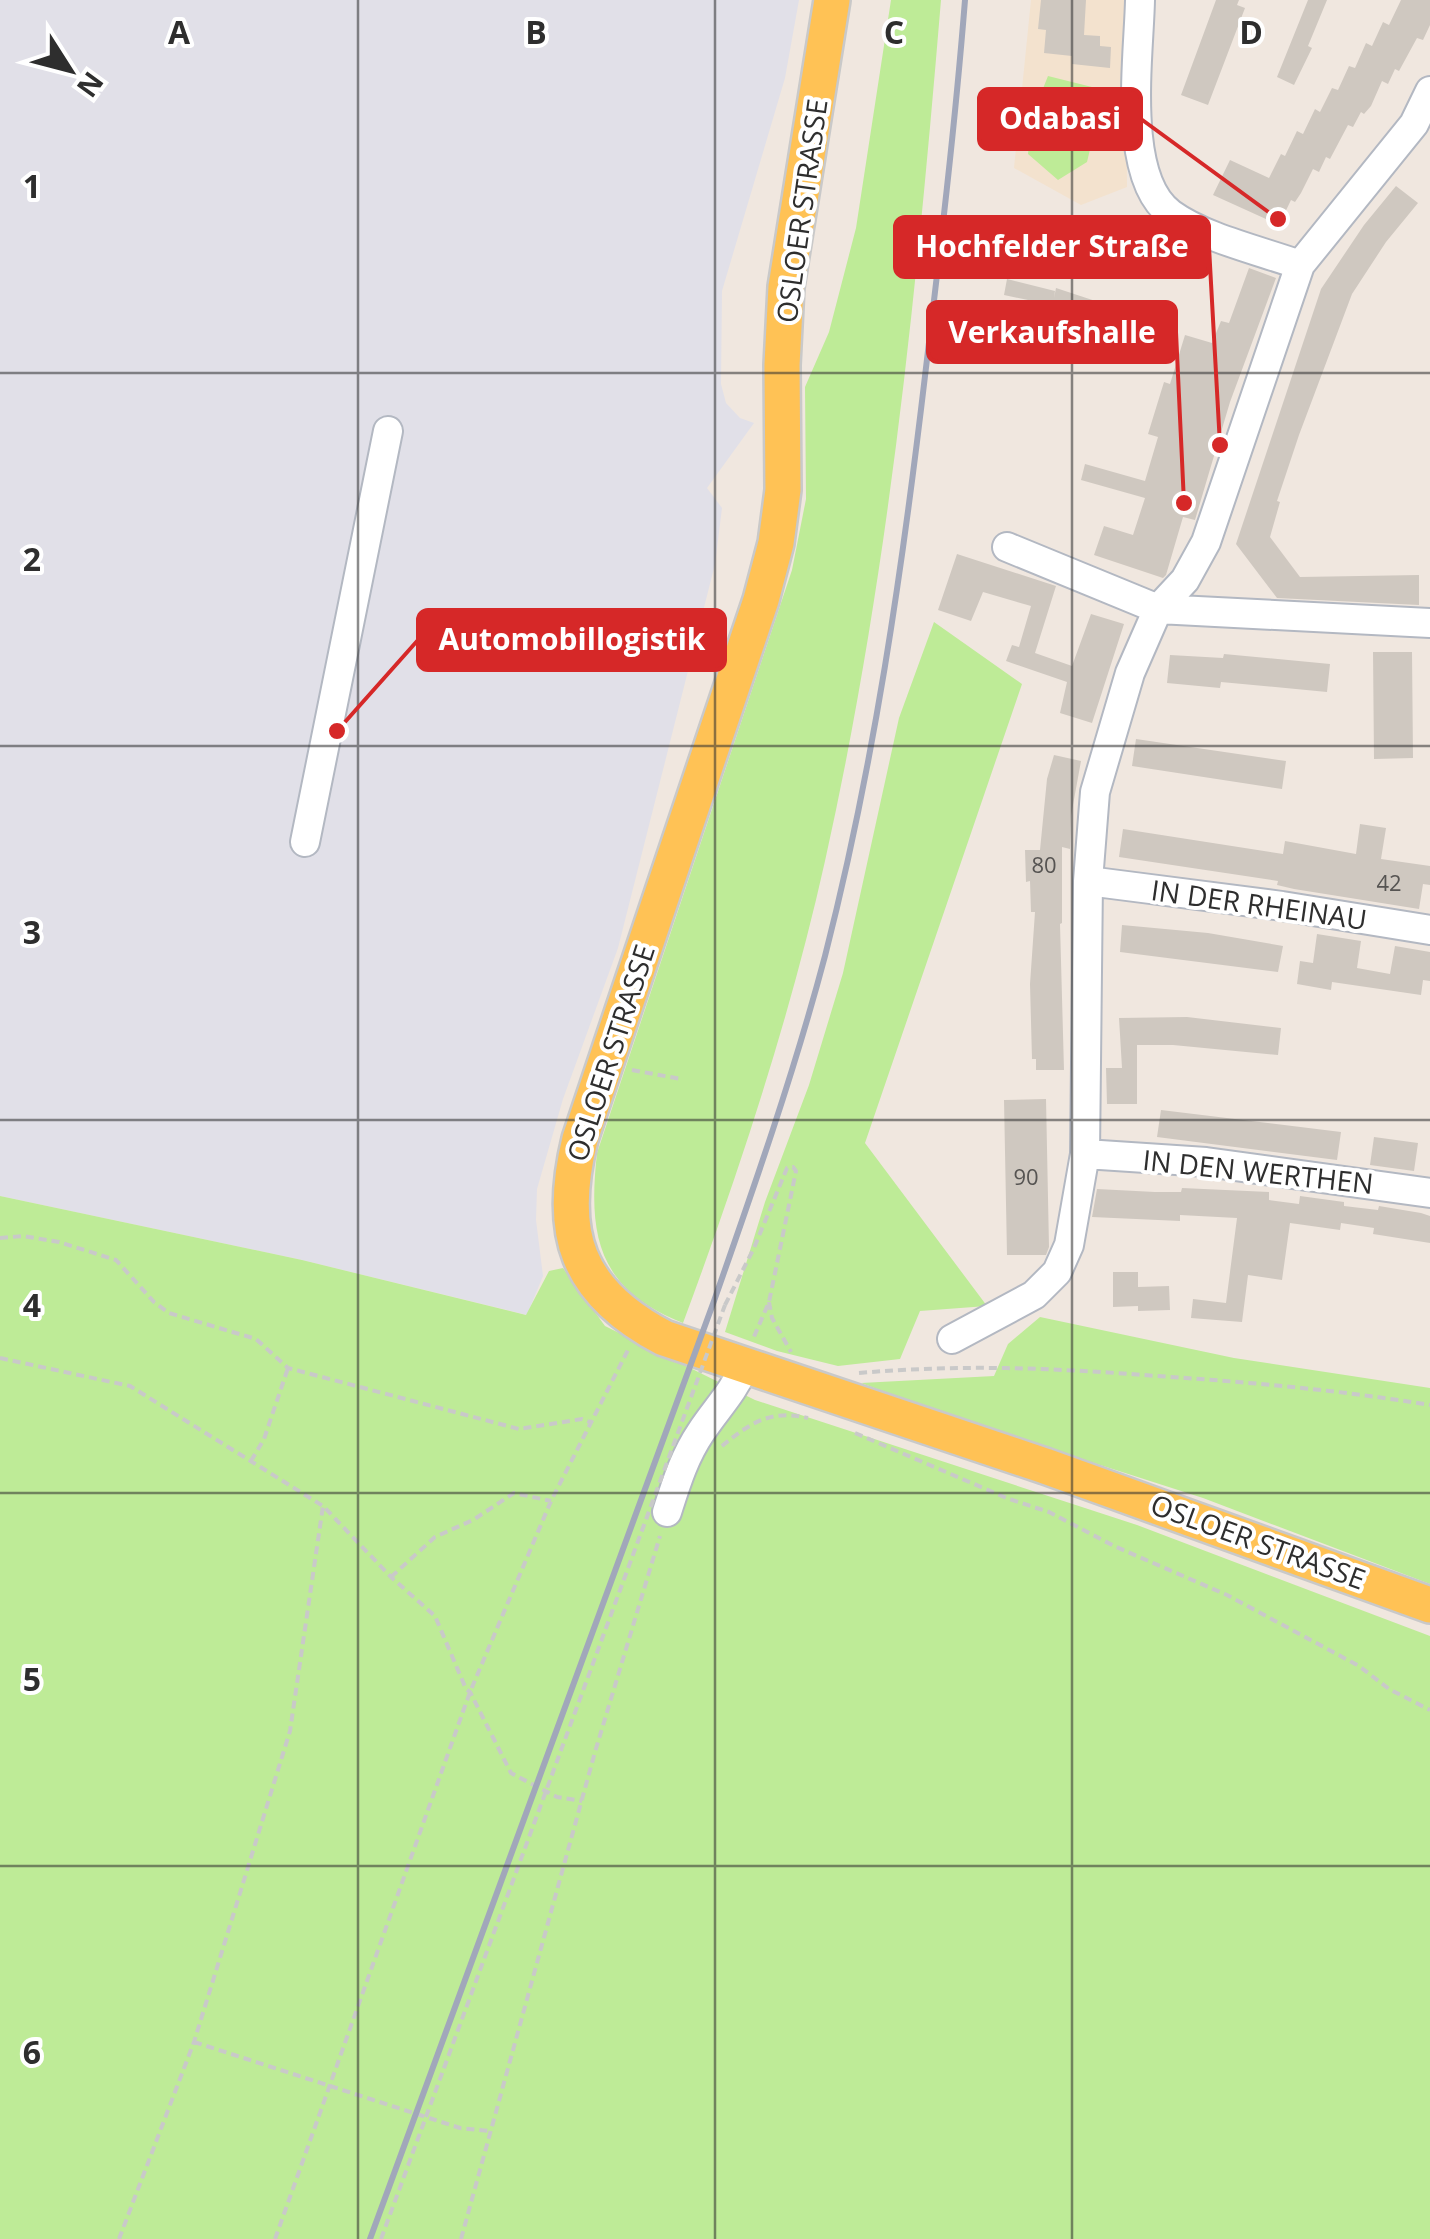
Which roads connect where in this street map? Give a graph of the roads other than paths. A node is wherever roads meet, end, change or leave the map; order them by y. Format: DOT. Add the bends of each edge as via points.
graph roads {
  1 [pos="832,0"];
  2 [pos="1140,0"];
  3 [pos="1430,91"];
  4 [pos="1300,264"];
  5 [pos="388,431"];
  6 [pos="1007,547"];
  7 [pos="1158,609"];
  8 [pos="1430,623"];
  9 [pos="305,842"];
  10 [pos="1088,882"];
  11 [pos="1430,930"];
  12 [pos="1085,1154"];
  13 [pos="1430,1193"];
  14 [pos="952,1339"];
  15 [pos="746,1359"];
  16 [pos="667,1512"];
  17 [pos="1430,1606"];
  1 -- 15 [label="main road, OSLOER STRASSE" via="786,287 780,521 761,600 570,1186 576,1248 610,1303 688,1347"];
  2 -- 4 [label="street" via="1136,130 1145,179 1168,213"];
  3 -- 4 [label="street" via="1414,124"];
  4 -- 7 [label="street" via="1206,542 1186,580"];
  5 -- 9 [label="street"];
  6 -- 7 [label="street"];
  7 -- 8 [label="street"];
  7 -- 10 [label="street" via="1130,673 1096,792"];
  10 -- 11 [label="street, IN DER RHEINAU"];
  10 -- 12 [label="street"];
  12 -- 13 [label="street, IN DEN WERTHEN" via="1206,1162"];
  12 -- 14 [label="street" via="1069,1245 1057,1272 1034,1295"];
  15 -- 16 [label="street" via="734,1392 680,1469"];
  15 -- 17 [label="main road, OSLOER STRASSE"];
}
